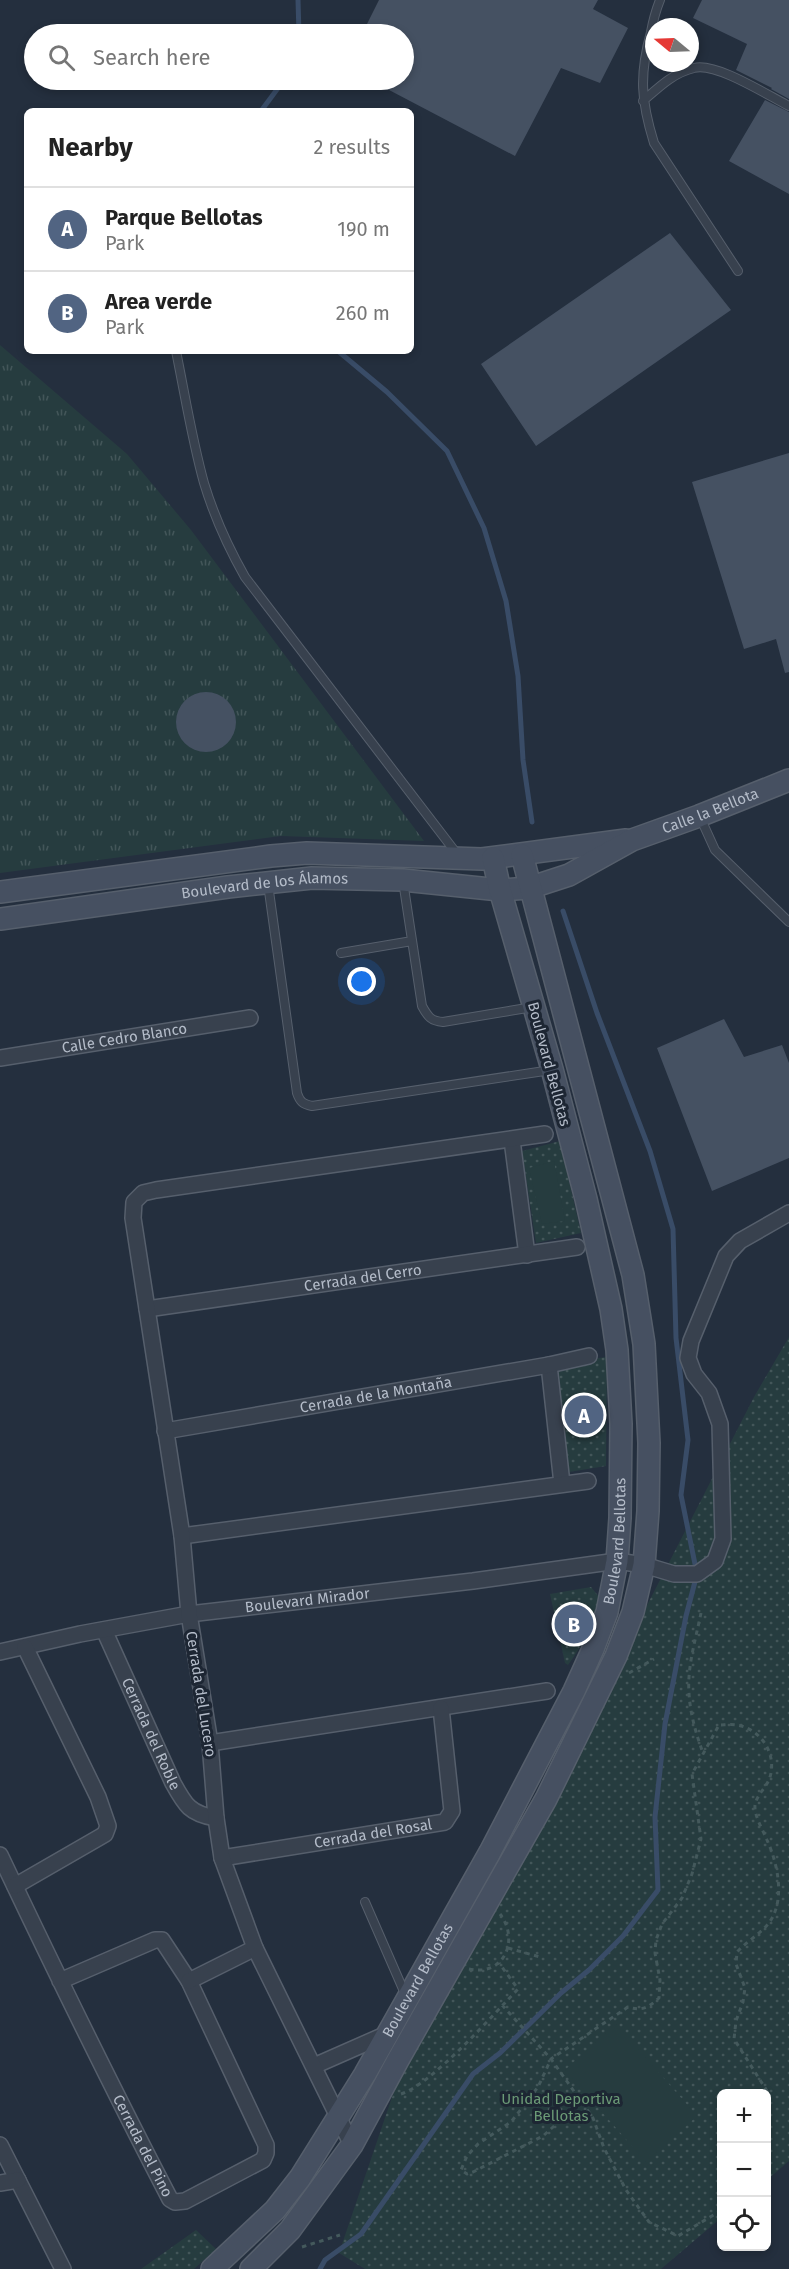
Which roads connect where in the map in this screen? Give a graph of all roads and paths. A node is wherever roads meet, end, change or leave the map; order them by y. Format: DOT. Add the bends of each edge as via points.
graph roads {
  1 [pos="660,0"];
  2 [pos="643,101"];
  3 [pos="789,106"];
  4 [pos="738,270"];
  5 [pos="177,354"];
  6 [pos="789,780"];
  7 [pos="699,816"];
  8 [pos="632,840"];
  9 [pos="522,855"];
  10 [pos="460,858"];
  11 [pos="493,858"];
  12 [pos="403,880"];
  13 [pos="268,883"];
  14 [pos="529,888"];
  15 [pos="500,890"];
  16 [pos="0,892"];
  17 [pos="0,919"];
  18 [pos="789,922"];
  19 [pos="412,941"];
  20 [pos="341,953"];
  21 [pos="534,1007"];
  22 [pos="250,1018"];
  23 [pos="0,1058"];
  24 [pos="552,1069"];
  25 [pos="592,1122"];
  26 [pos="567,1128"];
  27 [pos="545,1134"];
  28 [pos="512,1140"];
  29 [pos="789,1213"];
  30 [pos="622,1236"];
  31 [pos="586,1245"];
  32 [pos="527,1254"];
  33 [pos="147,1309"];
  34 [pos="644,1344"];
  35 [pos="617,1350"];
  36 [pos="589,1356"];
  37 [pos="549,1365"];
  38 [pos="165,1431"];
  39 [pos="588,1481"];
  40 [pos="562,1484"];
  41 [pos="182,1536"];
  42 [pos="617,1561"];
  43 [pos="644,1565"];
  44 [pos="701,1613"];
  45 [pos="189,1614"];
  46 [pos="104,1630"];
  47 [pos="25,1647"];
  48 [pos="0,1652"];
  49 [pos="600,1688"];
  50 [pos="574,1690"];
  51 [pos="547,1691"];
  52 [pos="441,1708"];
  53 [pos="210,1743"];
  54 [pos="704,1755"];
  55 [pos="216,1818"];
  56 [pos="490,1852"];
  57 [pos="0,1855"];
  58 [pos="222,1858"];
  59 [pos="511,1862"];
  60 [pos="15,1886"];
  61 [pos="365,1902"];
  62 [pos="487,1905"];
  63 [pos="255,1948"];
  64 [pos="508,1948"];
  65 [pos="540,1957"];
  66 [pos="454,1962"];
  67 [pos="499,1963"];
  68 [pos="60,1981"];
  69 [pos="189,1981"];
  70 [pos="408,2000"];
  71 [pos="502,2005"];
  72 [pos="389,2032"];
  73 [pos="551,2060"];
  74 [pos="314,2066"];
  75 [pos="766,2089"];
  76 [pos="376,2100"];
  77 [pos="582,2102"];
  78 [pos="338,2118"];
  79 [pos="0,2145"];
  80 [pos="352,2145"];
  81 [pos="18,2180"];
  82 [pos="0,2183"];
  83 [pos="717,2213"];
  84 [pos="340,2235"];
  85 [pos="277,2243"];
  86 [pos="258,2266"];
  87 [pos="63,2269"];
  88 [pos="212,2269"];
  1 -- 2 [label="lane" via="643,60"];
  2 -- 3 [label="lane" via="667,80 696,67 716,69"];
  2 -- 4 [label="lane" via="654,143"];
  5 -- 10 [label="lane" via="204,482 231,552"];
  6 -- 7 [label="street, Calle la Bellota"];
  7 -- 8 [label="street, Calle la Bellota"];
  7 -- 18 [label="lane" via="715,850"];
  8 -- 9 [label="street, Calle la Bellota"];
  8 -- 14 [label="street, Calle la Bellota" via="569,875"];
  9 -- 11 [label="street, Boulevard de los Álamos"];
  9 -- 14 [label="street, Boulevard Bellotas"];
  10 -- 11 [label="street, Boulevard de los Álamos"];
  10 -- 16 [label="street, Boulevard de los Álamos" via="307,853"];
  11 -- 15 [label="street, Boulevard Bellotas"];
  12 -- 13 [label="street, Boulevard de los Álamos" via="312,878"];
  12 -- 15 [label="street, Boulevard de los Álamos"];
  12 -- 19 [label="lane"];
  13 -- 17 [label="street, Boulevard de los Álamos"];
  13 -- 24 [label="lane" via="297,1093 305,1105"];
  14 -- 15 [label="street, Boulevard de los Álamos"];
  14 -- 25 [label="street, Boulevard Bellotas"];
  15 -- 21 [label="street, Boulevard Bellotas"];
  19 -- 20 [label="lane"];
  19 -- 21 [label="lane" via="423,1006 433,1021"];
  21 -- 24 [label="street, Boulevard Bellotas"];
  22 -- 23 [label="street, Calle Cedro Blanco"];
  24 -- 26 [label="street, Boulevard Bellotas"];
  25 -- 26 [label="street"];
  25 -- 30 [label="street, Boulevard Bellotas"];
  26 -- 31 [label="street, Boulevard Bellotas"];
  27 -- 28 [label="street"];
  28 -- 32 [label="street"];
  28 -- 33 [label="street, Cerrada del Lucero" via="143,1193 134,1202 133,1218"];
  29 -- 43 [label="street, Boulevard Mirador" via="740,1241 726,1256 691,1341 688,1358 694,1374 709,1393 720,1424 723,1539 715,1561 698,1574 674,1574"];
  30 -- 31 [label="street, Cerrada del Cerro"];
  30 -- 34 [label="street, Boulevard Bellotas"];
  31 -- 32 [label="street, Cerrada del Cerro"];
  31 -- 35 [label="street, Boulevard Bellotas" via="611,1309"];
  32 -- 33 [label="street, Cerrada del Cerro"];
  33 -- 38 [label="street, Cerrada del Lucero"];
  34 -- 35 [label="street"];
  34 -- 43 [label="street, Boulevard Bellotas" via="649,1443"];
  35 -- 42 [label="street, Boulevard Bellotas" via="621,1424"];
  36 -- 37 [label="street, Cerrada de la Montaña"];
  37 -- 38 [label="street, Cerrada de la Montaña"];
  37 -- 40 [label="street"];
  38 -- 41 [label="street, Cerrada del Lucero"];
  39 -- 40 [label="street"];
  40 -- 41 [label="street"];
  41 -- 45 [label="street, Cerrada del Lucero"];
  42 -- 43 [label="street, Boulevard Mirador"];
  42 -- 45 [label="street, Boulevard Mirador"];
  42 -- 50 [label="street, Boulevard Bellotas" via="607,1612"];
  43 -- 49 [label="street, Boulevard Bellotas" via="633,1612"];
  44 -- 54 [label="path" via="688,1692"];
  45 -- 46 [label="street, Boulevard Mirador"];
  45 -- 53 [label="street, Cerrada del Lucero"];
  46 -- 47 [label="street, Boulevard Mirador"];
  46 -- 55 [label="street, Cerrada del Roble" via="184,1803 193,1812"];
  47 -- 48 [label="street, Boulevard Mirador"];
  47 -- 60 [label="street" via="98,1797 108,1826 105,1834"];
  49 -- 50 [label="street"];
  49 -- 59 [label="street, Boulevard Bellotas"];
  50 -- 56 [label="street, Boulevard Bellotas"];
  51 -- 52 [label="street"];
  52 -- 53 [label="street"];
  52 -- 58 [label="street, Cerrada del Rosal" via="452,1811 445,1822"];
  53 -- 55 [label="street, Cerrada del Lucero"];
  54 -- 73 [label="path" via="692,1774 701,1839 692,1874 656,1940 659,1998 640,2010 628,2007"];
  54 -- 75 [label="path" via="718,1725 739,1725 768,1747 773,1763 755,1806 771,1849 778,1886 777,1905 769,1924 737,1952 736,1964 745,1988 734,2039"];
  55 -- 58 [label="street, Cerrada del Lucero"];
  56 -- 59 [label="street"];
  56 -- 70 [label="street, Boulevard Bellotas"];
  57 -- 60 [label="street, Cerrada del Pino"];
  58 -- 63 [label="street, Cerrada del Lucero"];
  59 -- 62 [label="street, Boulevard Bellotas"];
  60 -- 68 [label="street, Cerrada del Pino"];
  61 -- 70 [label="lane"];
  62 -- 64 [label="path" via="507,1922"];
  62 -- 66 [label="street, Boulevard Bellotas"];
  63 -- 69 [label="street"];
  63 -- 74 [label="street, Cerrada del Lucero"];
  64 -- 65 [label="path"];
  64 -- 67 [label="path"];
  66 -- 67 [label="path" via="476,1971"];
  66 -- 76 [label="street, Boulevard Bellotas"];
  67 -- 71 [label="path" via="518,1989"];
  68 -- 69 [label="street, Cerrada del Pino" via="159,1939"];
  68 -- 69 [label="street, Cerrada del Pino" via="170,2199 179,2203 263,2160 267,2151"];
  70 -- 72 [label="street, Boulevard Bellotas"];
  71 -- 73 [label="path"];
  71 -- 76 [label="path" via="435,2072 408,2092"];
  72 -- 74 [label="street"];
  72 -- 78 [label="street, Boulevard Bellotas"];
  73 -- 77 [label="path"];
  73 -- 77 [label="path" via="538,2087 511,2122 477,2144 460,2170 473,2172 543,2136"];
  74 -- 78 [label="street, Cerrada del Lucero"];
  76 -- 80 [label="street, Boulevard Bellotas"];
  77 -- 83 [label="path" via="626,2190 649,2222 678,2236"];
  78 -- 80 [label="street, Cerrada del Lucero"];
  78 -- 88 [label="street, Boulevard Bellotas" via="275,2210"];
  79 -- 81 [label="street"];
  80 -- 85 [label="street, Boulevard Bellotas" via="314,2200"];
  81 -- 82 [label="street"];
  81 -- 87 [label="street"];
  84 -- 85 [label="path" via="296,2247"];
  85 -- 86 [label="street, Boulevard Bellotas"];
}
